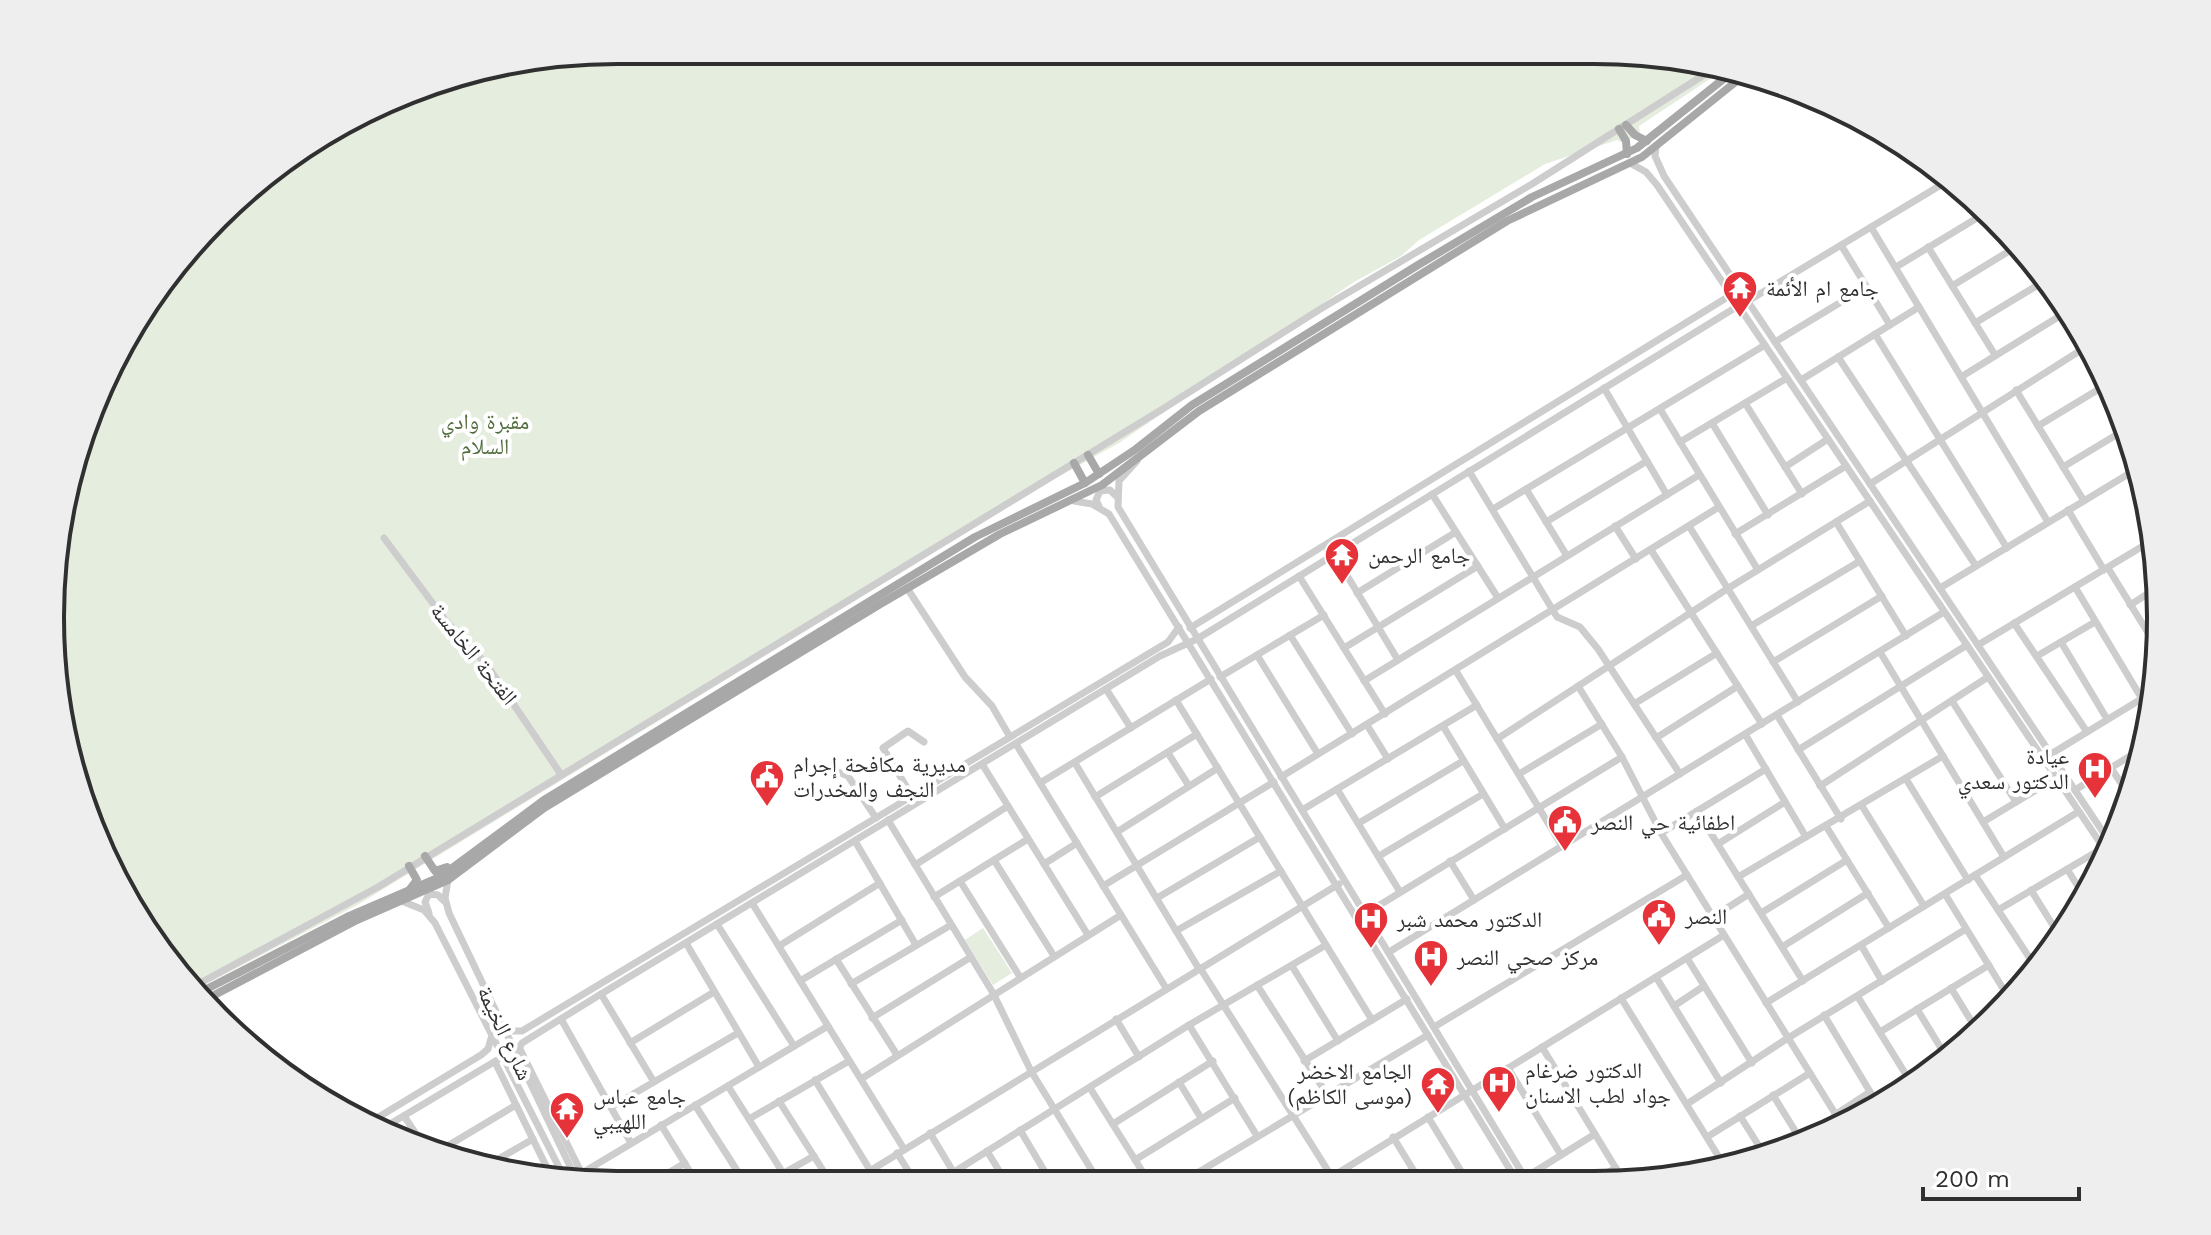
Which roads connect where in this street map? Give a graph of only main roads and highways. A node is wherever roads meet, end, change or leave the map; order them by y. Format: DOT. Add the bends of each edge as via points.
graph roads {
  1 [pos="1726,81"];
  2 [pos="1730,82"];
  3 [pos="1720,87"];
  4 [pos="1706,100"];
  5 [pos="1647,141"];
  6 [pos="1628,159"];
  7 [pos="1156,440"];
  8 [pos="1088,455"];
  9 [pos="1074,463"];
  10 [pos="1099,474"];
  11 [pos="1085,483"];
  12 [pos="1024,518"];
  13 [pos="1005,526"];
  14 [pos="425,856"];
  15 [pos="462,861"];
  16 [pos="409,866"];
  17 [pos="402,899"];
  18 [pos="321,935"];
  19 [pos="208,989"];
  20 [pos="213,995"];
  1 -- 3 [label="main road"];
  2 -- 3 [label="main road"];
  3 -- 4 [label="main road"];
  4 -- 5 [label="main road"];
  4 -- 6 [label="main road" via="1656,147"];
  5 -- 6 [label="main road"];
  5 -- 6 [label="main road" via="1623,127"];
  6 -- 7 [label="main road" via="1555,190"];
  7 -- 10 [label="main road"];
  7 -- 12 [label="main road" via="1138,461 1074,501"];
  8 -- 10 [label="main road"];
  9 -- 11 [label="main road"];
  10 -- 11 [label="main road"];
  11 -- 12 [label="main road"];
  12 -- 13 [label="main road"];
  13 -- 15 [label="main road" via="556,792"];
  13 -- 17 [label="main road" via="544,808 448,880"];
  14 -- 15 [label="main road" via="437,871"];
  15 -- 17 [label="main road"];
  16 -- 17 [label="main road" via="416,883"];
  17 -- 18 [label="main road"];
  18 -- 19 [label="main road"];
  18 -- 20 [label="main road"];
}
